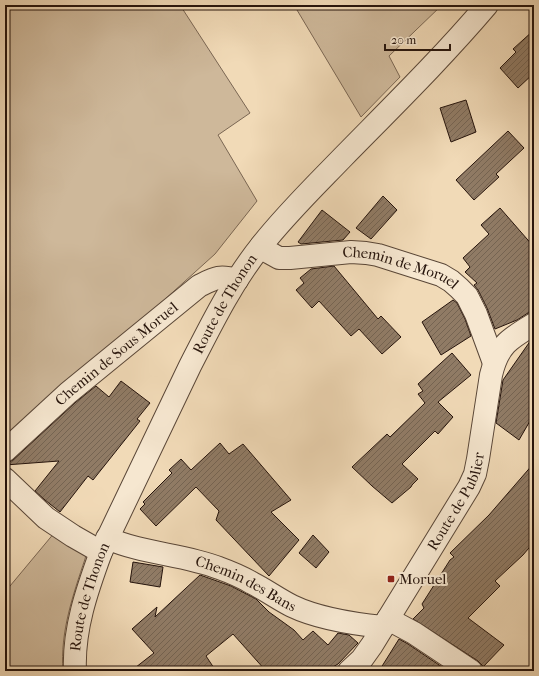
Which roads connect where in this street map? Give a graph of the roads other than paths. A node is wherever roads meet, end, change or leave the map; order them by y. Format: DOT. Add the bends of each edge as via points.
graph roads {
  1 [pos="487,5"];
  2 [pos="261,246"];
  3 [pos="238,280"];
  4 [pos="534,324"];
  5 [pos="494,363"];
  6 [pos="5,451"];
  7 [pos="5,479"];
  8 [pos="104,545"];
  9 [pos="386,623"];
  10 [pos="75,671"];
  11 [pos="349,671"];
  12 [pos="471,671"];
  1 -- 2 [label="street, Route de Thonon" via="438,60 297,204"];
  2 -- 3 [label="street, Route de Thonon"];
  2 -- 5 [label="street, Chemin de Moruel" via="279,258 351,252 378,255 451,281 467,296"];
  3 -- 6 [label="street, Chemin de Sous Moruel" via="220,277 193,290 68,393"];
  3 -- 8 [label="street, Route de Thonon" via="190,366"];
  4 -- 5 [label="street, Route de Publier" via="507,342"];
  5 -- 9 [label="street, Route de Publier" via="475,474 461,502"];
  7 -- 8 [label="street, Chemin des Bans" via="46,518 73,536"];
  8 -- 9 [label="street, Chemin des Bans" via="127,546 204,563 252,582 307,612 345,622"];
  8 -- 10 [label="street, Route de Thonon" via="80,617"];
  9 -- 11 [label="street, Route de Publier" via="362,659"];
  9 -- 12 [label="street, Chemin des Bans" via="414,633"];
}
